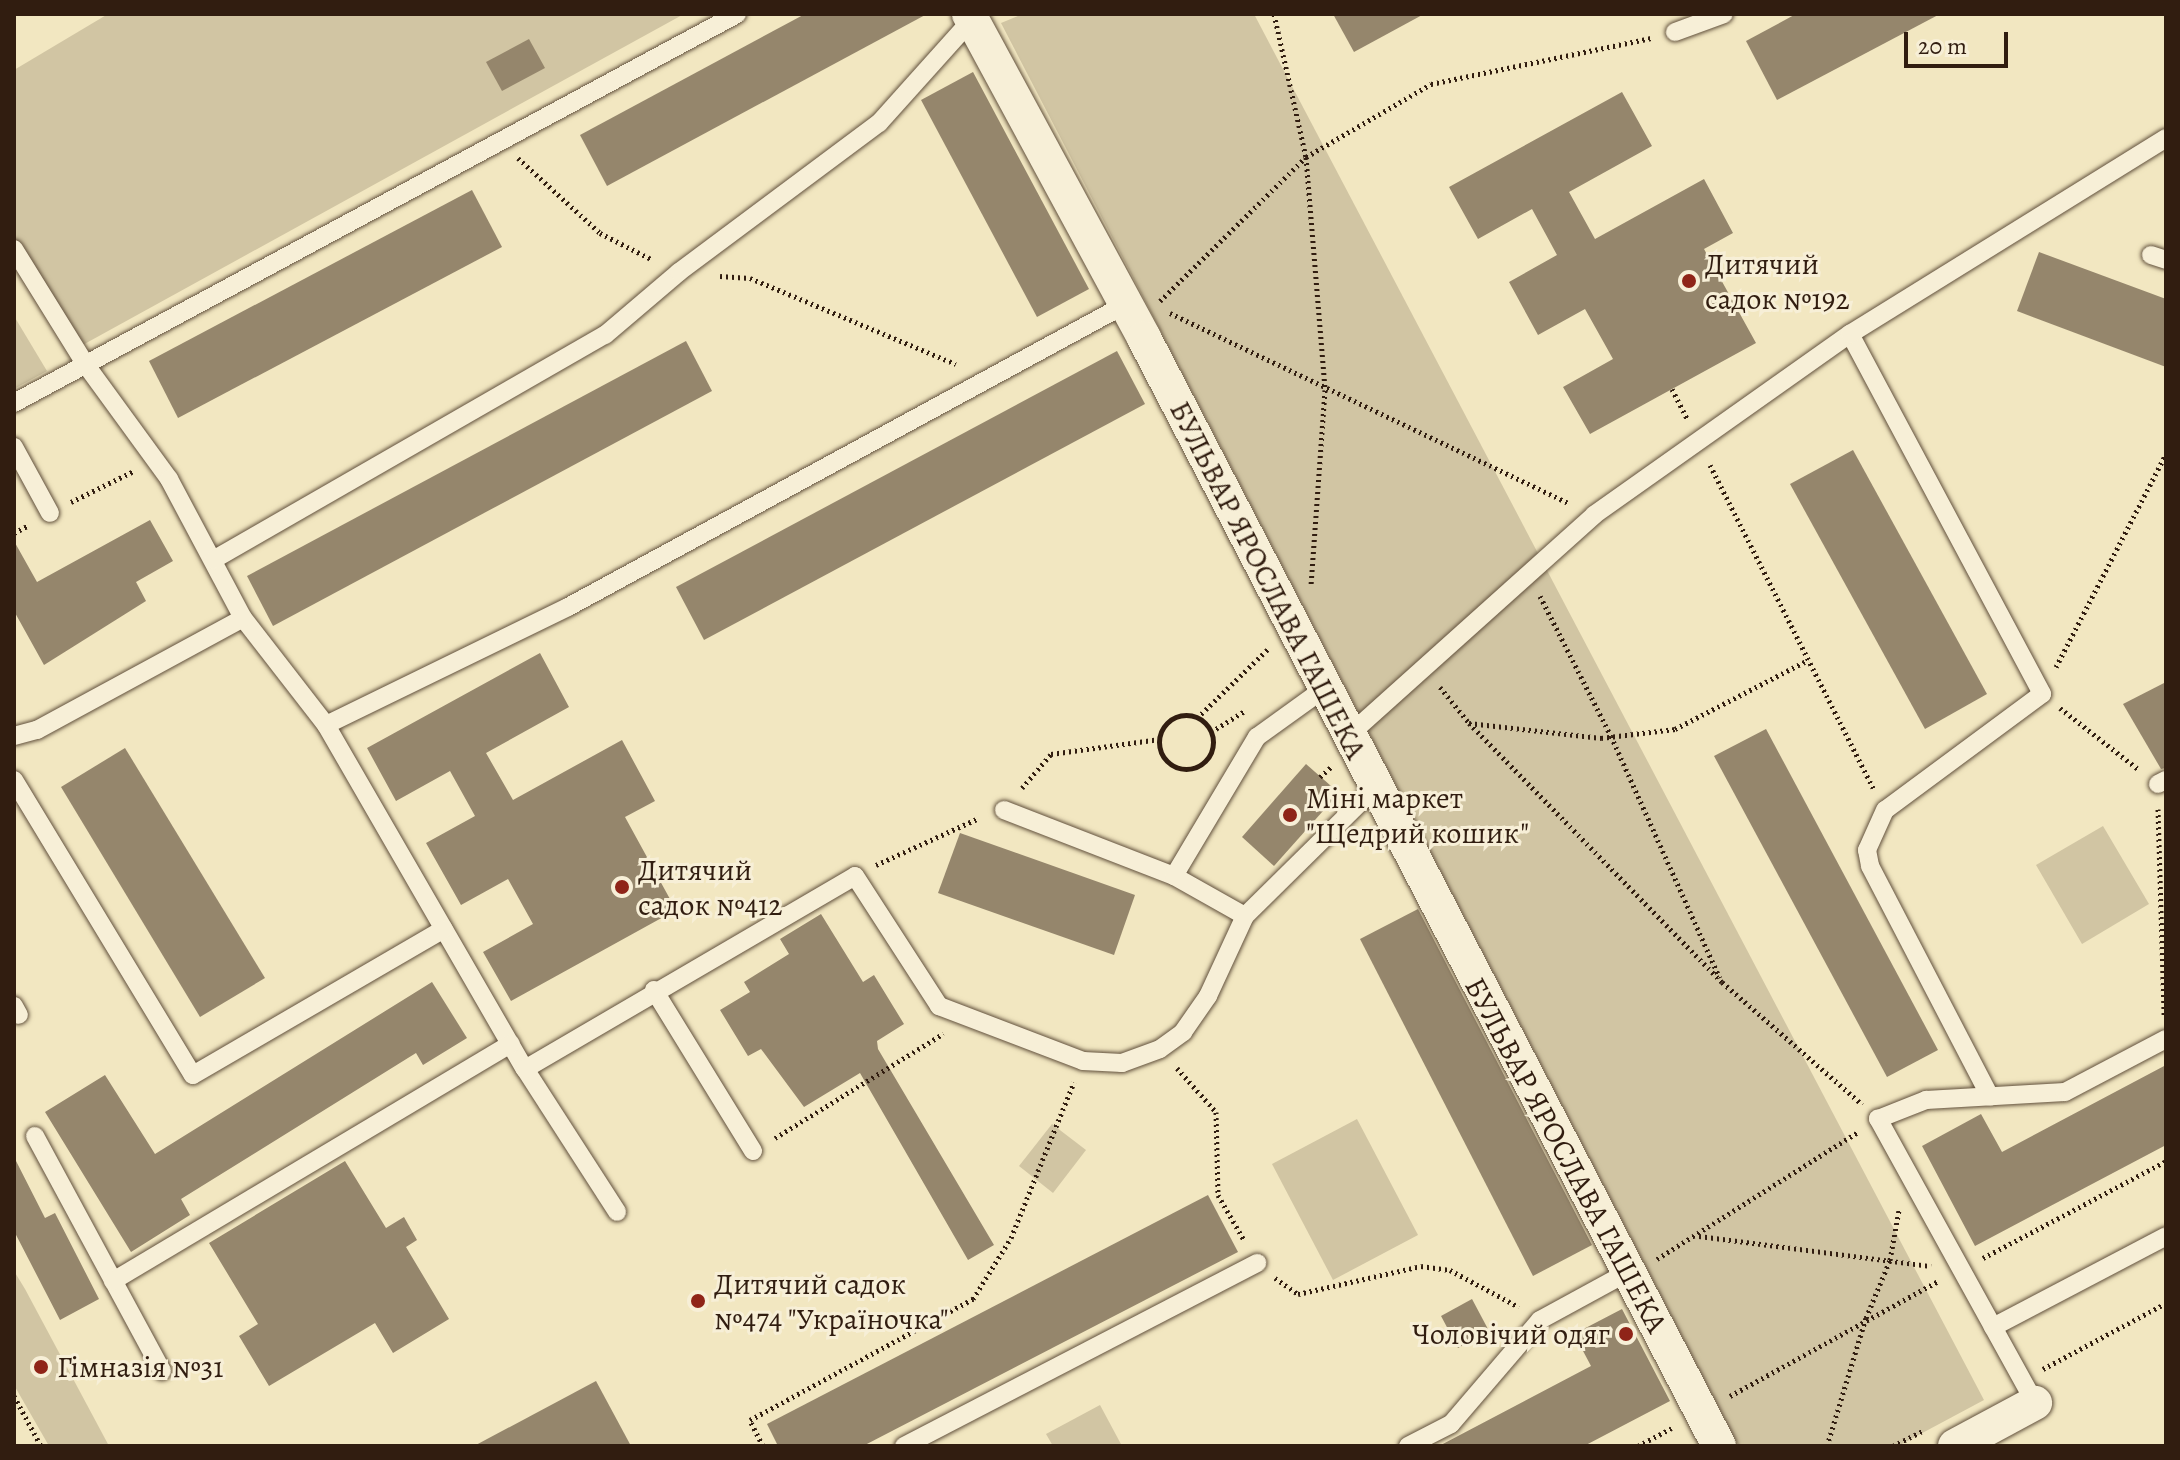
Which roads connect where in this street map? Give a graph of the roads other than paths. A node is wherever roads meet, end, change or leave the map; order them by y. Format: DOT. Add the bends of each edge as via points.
graph roads {
  1 [pos="737,14"];
  2 [pos="1724,14"];
  3 [pos="974,15"];
  4 [pos="1675,32"];
  5 [pos="2166,138"];
  6 [pos="14,249"];
  7 [pos="1126,304"];
  8 [pos="1850,334"];
  9 [pos="86,365"];
  10 [pos="14,403"];
  11 [pos="14,447"];
  12 [pos="50,513"];
  13 [pos="213,560"];
  14 [pos="243,618"];
  15 [pos="1325,688"];
  16 [pos="326,725"];
  17 [pos="14,736"];
  18 [pos="1348,736"];
  19 [pos="14,780"];
  20 [pos="1374,789"];
  21 [pos="1004,810"];
  22 [pos="1174,876"];
  23 [pos="1245,916"];
  24 [pos="444,929"];
  25 [pos="654,990"];
  26 [pos="2165,1039"];
  27 [pos="511,1044"];
  28 [pos="525,1069"];
  29 [pos="1990,1097"];
  30 [pos="35,1136"];
  31 [pos="753,1151"];
  32 [pos="617,1212"];
  33 [pos="2166,1236"];
  34 [pos="1257,1263"];
  35 [pos="1628,1272"];
  36 [pos="113,1281"];
  37 [pos="1993,1327"];
  38 [pos="162,1371"];
  39 [pos="2035,1403"];
  40 [pos="904,1446"];
  41 [pos="1408,1446"];
  42 [pos="1719,1446"];
  43 [pos="1955,1446"];
  1 -- 9 [label="lane"];
  2 -- 4 [label="lane"];
  3 -- 7 [label="street, БУЛЬВАР ЯРОСЛАВА ГАШЕКА"];
  3 -- 13 [label="lane" via="879,123 679,272 605,335"];
  5 -- 8 [label="lane"];
  6 -- 9 [label="lane"];
  7 -- 15 [label="street, БУЛЬВАР ЯРОСЛАВА ГАШЕКА"];
  7 -- 16 [label="lane" via="568,607"];
  8 -- 18 [label="lane" via="1594,515"];
  8 -- 29 [label="lane" via="2042,694 1885,810 1867,858"];
  9 -- 10 [label="lane"];
  9 -- 13 [label="lane" via="155,460"];
  11 -- 12 [label="lane"];
  13 -- 14 [label="lane"];
  14 -- 16 [label="lane"];
  14 -- 17 [label="lane" via="37,730"];
  15 -- 18 [label="street, БУЛЬВАР ЯРОСЛАВА ГАШЕКА"];
  15 -- 22 [label="lane" via="1257,737"];
  16 -- 24 [label="lane"];
  18 -- 20 [label="street, БУЛЬВАР ЯРОСЛАВА ГАШЕКА"];
  19 -- 24 [label="lane" via="193,1075"];
  20 -- 23 [label="lane"];
  20 -- 35 [label="street, БУЛЬВАР ЯРОСЛАВА ГАШЕКА"];
  21 -- 22 [label="lane"];
  22 -- 23 [label="lane"];
  23 -- 25 [label="lane" via="1208,996 1183,1032 1160,1049 1122,1063 1083,1061 939,1006 855,876"];
  24 -- 27 [label="lane"];
  25 -- 28 [label="lane"];
  25 -- 31 [label="lane"];
  26 -- 29 [label="lane" via="2065,1092"];
  27 -- 28 [label="lane"];
  27 -- 36 [label="lane"];
  28 -- 32 [label="lane"];
  29 -- 37 [label="lane" via="1926,1100 1878,1119"];
  30 -- 36 [label="lane"];
  33 -- 37 [label="lane"];
  34 -- 40 [label="lane"];
  35 -- 41 [label="lane" via="1540,1320 1451,1424"];
  35 -- 42 [label="street, БУЛЬВАР ЯРОСЛАВА ГАШЕКА"];
  36 -- 38 [label="lane"];
  37 -- 39 [label="lane"];
  39 -- 43 [label="street"];
}
